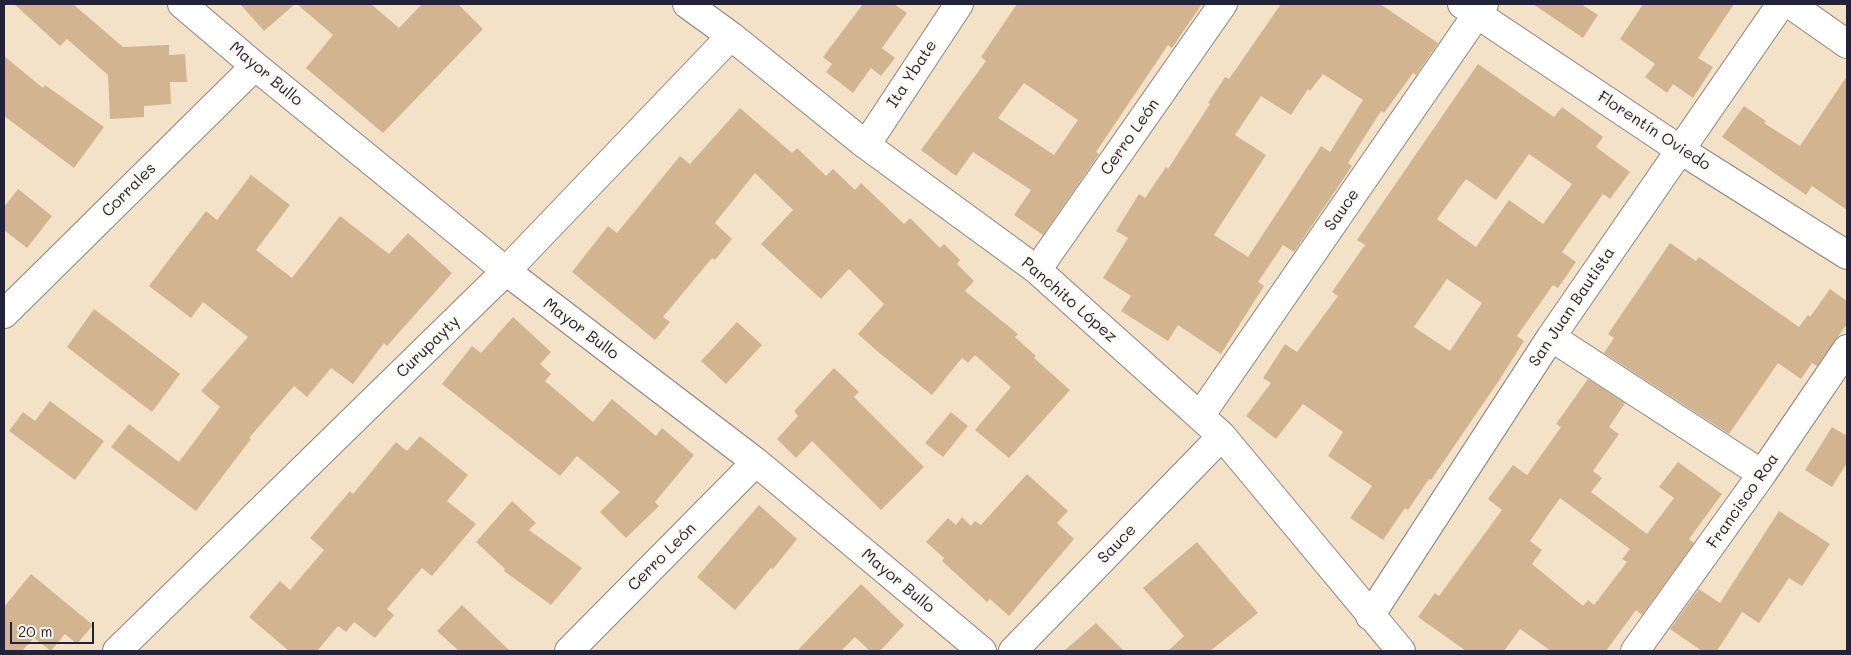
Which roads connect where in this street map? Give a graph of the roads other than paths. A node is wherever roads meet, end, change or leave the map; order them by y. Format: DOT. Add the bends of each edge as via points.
graph roads {
  1 [pos="182,4"];
  2 [pos="958,4"];
  3 [pos="1223,4"];
  4 [pos="1781,4"];
  5 [pos="1790,4"];
  6 [pos="691,5"];
  7 [pos="1474,7"];
  8 [pos="731,36"];
  9 [pos="1847,44"];
  10 [pos="255,66"];
  11 [pos="866,145"];
  12 [pos="1679,149"];
  13 [pos="1847,255"];
  14 [pos="1037,270"];
  15 [pos="506,271"];
  16 [pos="4,314"];
  17 [pos="1551,337"];
  18 [pos="1847,349"];
  19 [pos="1200,416"];
  20 [pos="1222,436"];
  21 [pos="756,462"];
  22 [pos="1762,474"];
  23 [pos="1370,616"];
  24 [pos="116,651"];
  25 [pos="569,651"];
  26 [pos="982,651"];
  27 [pos="1013,651"];
  28 [pos="1401,651"];
  29 [pos="1636,651"];
  1 -- 10 [label="street, Mayor Bullo"];
  2 -- 11 [label="street, Ita Ybate"];
  3 -- 14 [label="street, Cerro León"];
  4 -- 12 [label="street, San Juan Bautista"];
  5 -- 9 [label="street"];
  6 -- 8 [label="street, Panchito López"];
  7 -- 12 [label="street, Florentín Oviedo"];
  7 -- 19 [label="street, Sauce"];
  8 -- 11 [label="street, Panchito López"];
  8 -- 15 [label="street, Curupayty"];
  10 -- 15 [label="street, Mayor Bullo"];
  10 -- 16 [label="street, Corrales"];
  11 -- 14 [label="street, Panchito López"];
  12 -- 13 [label="street, Florentín Oviedo"];
  12 -- 17 [label="street, San Juan Bautista"];
  14 -- 19 [label="street, Panchito López"];
  15 -- 21 [label="street, Mayor Bullo"];
  15 -- 24 [label="street, Curupayty"];
  17 -- 22 [label="street"];
  17 -- 23 [label="street, San Juan Bautista"];
  18 -- 22 [label="street, Francisco Roa"];
  19 -- 20 [label="street, Panchito López"];
  20 -- 23 [label="street, Panchito López"];
  20 -- 27 [label="street, Sauce"];
  21 -- 25 [label="street, Cerro León"];
  21 -- 26 [label="street, Mayor Bullo"];
  22 -- 29 [label="street, Francisco Roa"];
  23 -- 28 [label="street, Panchito López"];
}
